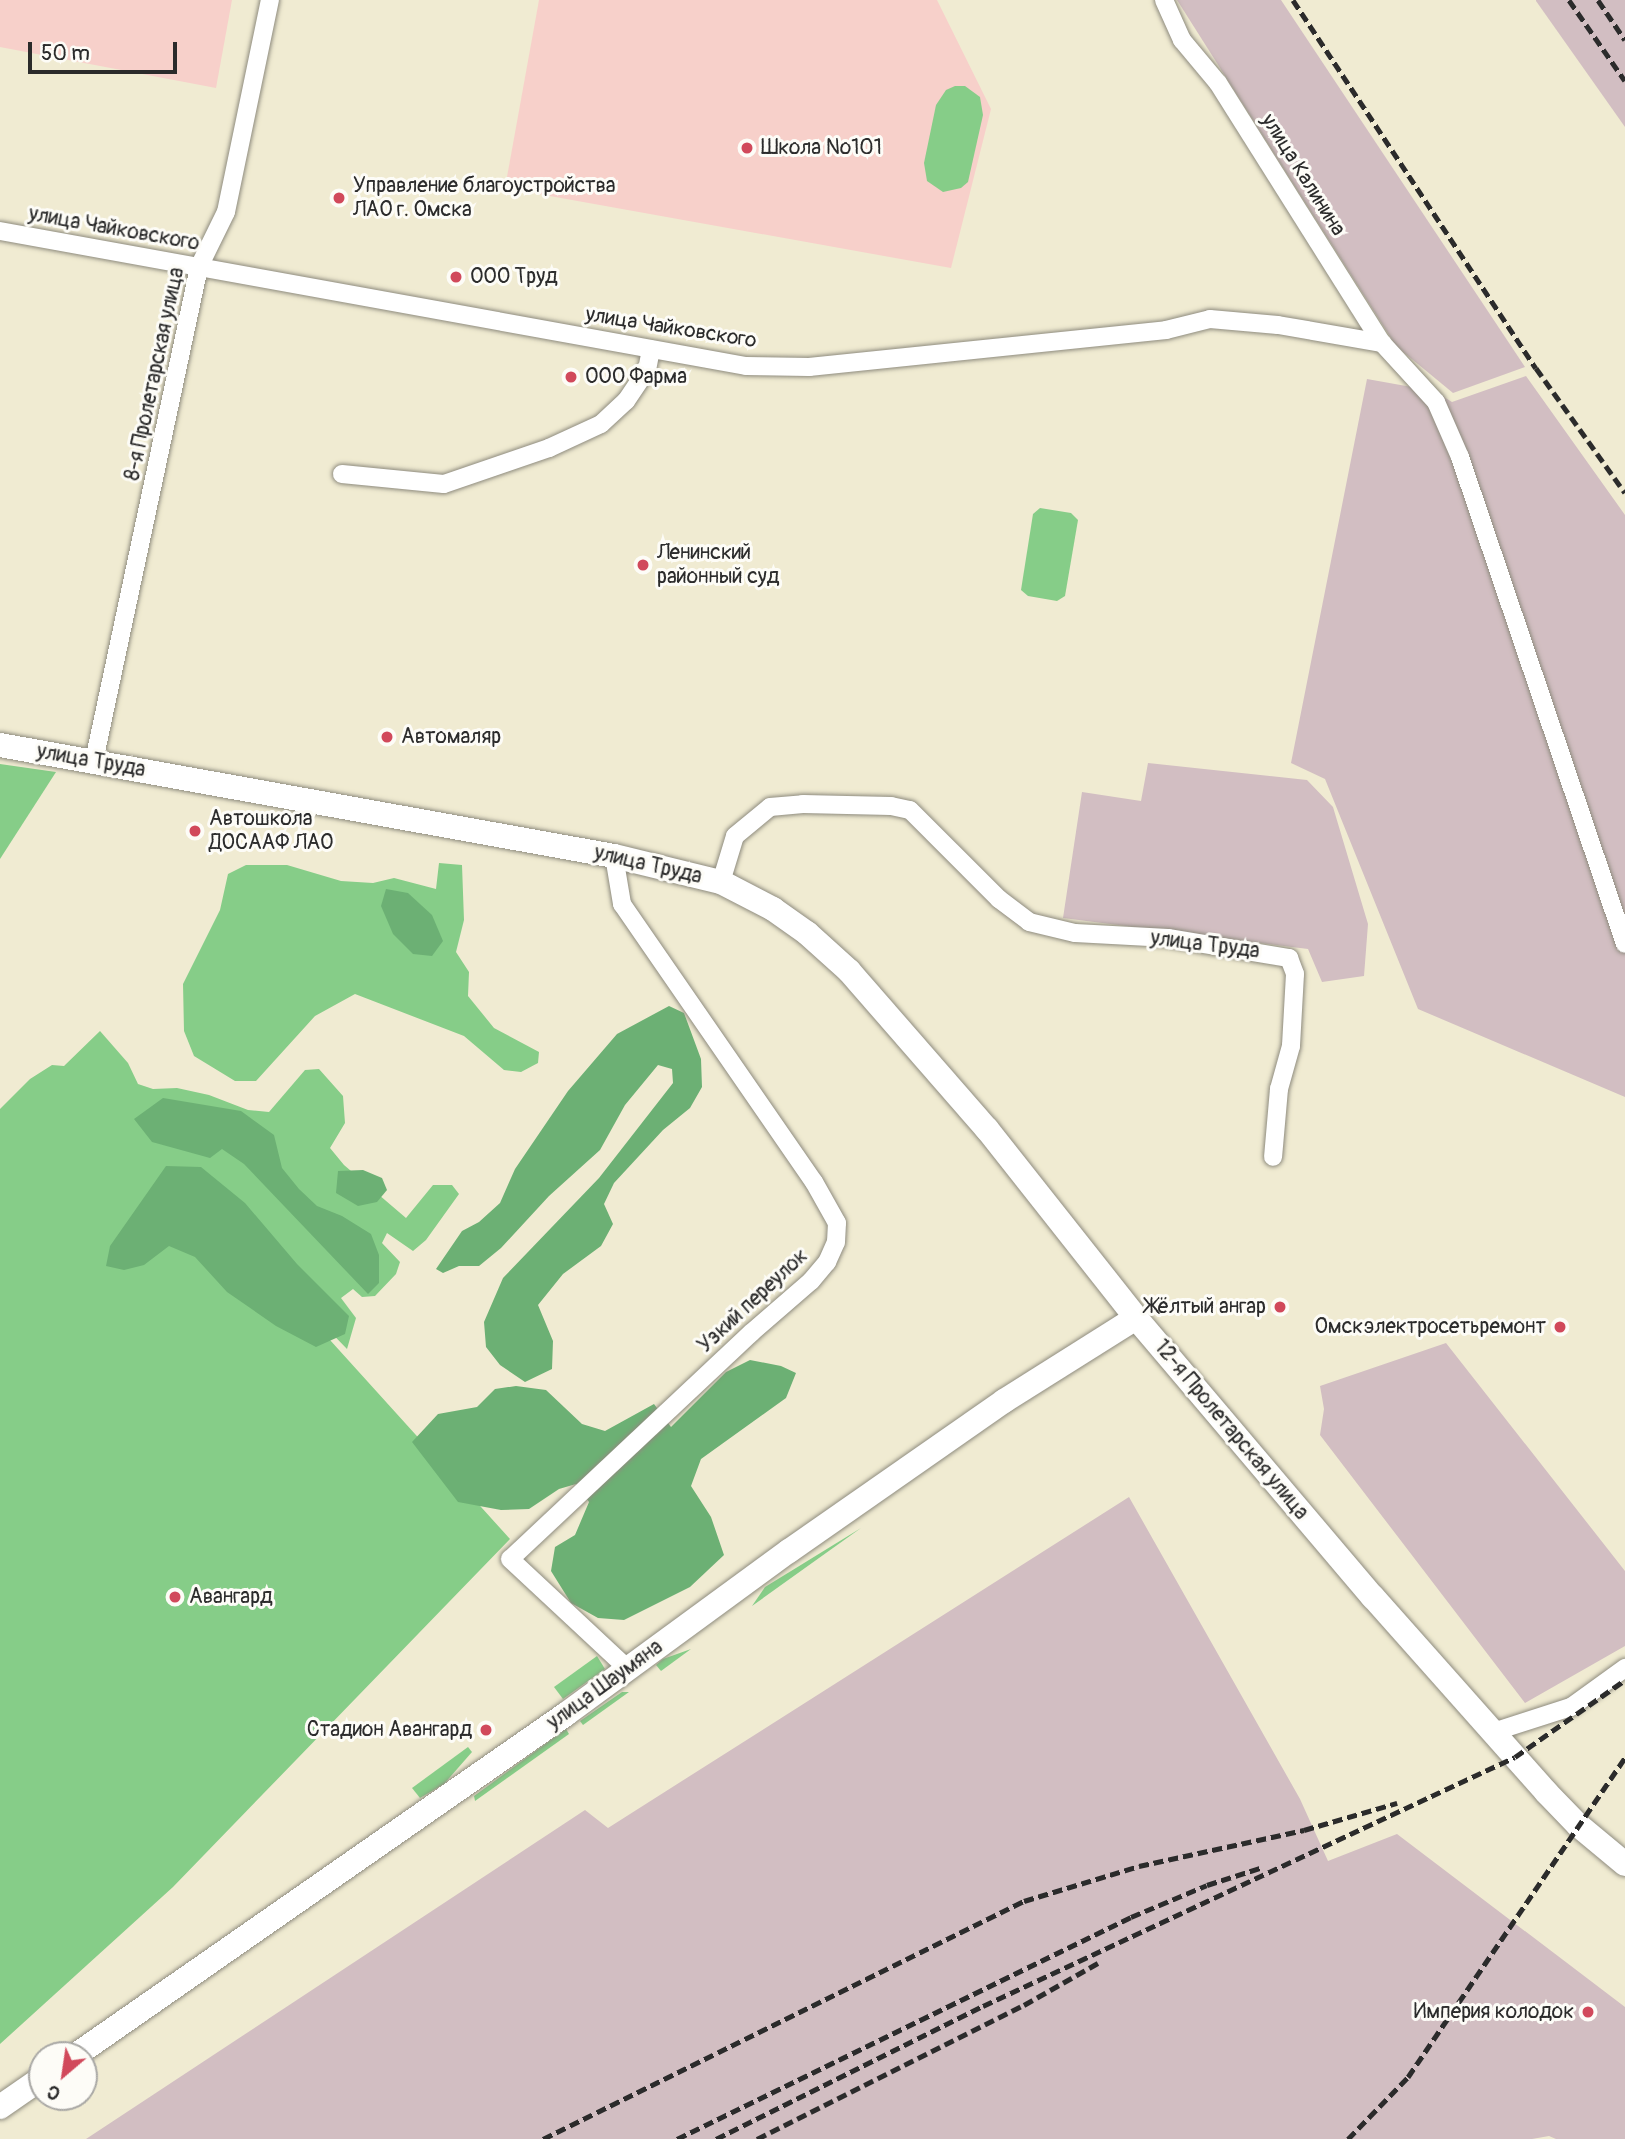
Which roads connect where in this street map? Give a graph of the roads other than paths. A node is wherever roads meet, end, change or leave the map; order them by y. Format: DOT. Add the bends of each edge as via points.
graph roads {
  1 [pos="270,0"];
  2 [pos="1164,0"];
  3 [pos="0,232"];
  4 [pos="199,267"];
  5 [pos="1382,343"];
  6 [pos="651,349"];
  7 [pos="342,474"];
  8 [pos="0,745"];
  9 [pos="94,761"];
  10 [pos="614,856"];
  11 [pos="721,883"];
  12 [pos="1625,944"];
  13 [pos="1273,1157"];
  14 [pos="1136,1318"];
  15 [pos="627,1668"];
  16 [pos="1625,1668"];
  17 [pos="1493,1732"];
  18 [pos="1625,1864"];
  19 [pos="96,2041"];
  20 [pos="28,2088"];
  21 [pos="0,2107"];
  1 -- 4 [label="street, 8-я Пролетарская улица" via="226,212"];
  2 -- 5 [label="street, улица Калинина" via="1182,40 1218,83"];
  3 -- 4 [label="street, улица Чайковского"];
  4 -- 6 [label="street, улица Чайковского"];
  4 -- 9 [label="street, 8-я Пролетарская улица"];
  5 -- 6 [label="street, улица Чайковского" via="1210,319 1166,330 809,368 746,366"];
  5 -- 12 [label="street, улица Калинина" via="1436,402 1460,457"];
  6 -- 7 [label="street" via="647,370 626,401 601,424 549,448 444,484"];
  8 -- 9 [label="main road, улица Труда"];
  9 -- 10 [label="main road, улица Труда"];
  10 -- 11 [label="main road, улица Труда"];
  10 -- 15 [label="street, Узкий переулок" via="622,904 807,1171 837,1223 836,1242 811,1281 510,1559"];
  11 -- 13 [label="street, улица Труда" via="735,836 770,807 891,806 910,810 999,899 1029,922 1075,933 1168,938 1279,955 1294,963 1291,1045 1279,1089"];
  11 -- 14 [label="main road, 12-я Пролетарская улица" via="773,909 849,971 987,1129"];
  14 -- 15 [label="main road, улица Шаумяна" via="1004,1401"];
  14 -- 17 [label="main road, 12-я Пролетарская улица"];
  15 -- 19 [label="main road, улица Шаумяна"];
  16 -- 17 [label="street" via="1571,1707"];
  17 -- 18 [label="main road, 12-я Пролетарская улица" via="1578,1825"];
  20 -- 21 [label="main road"];
}
